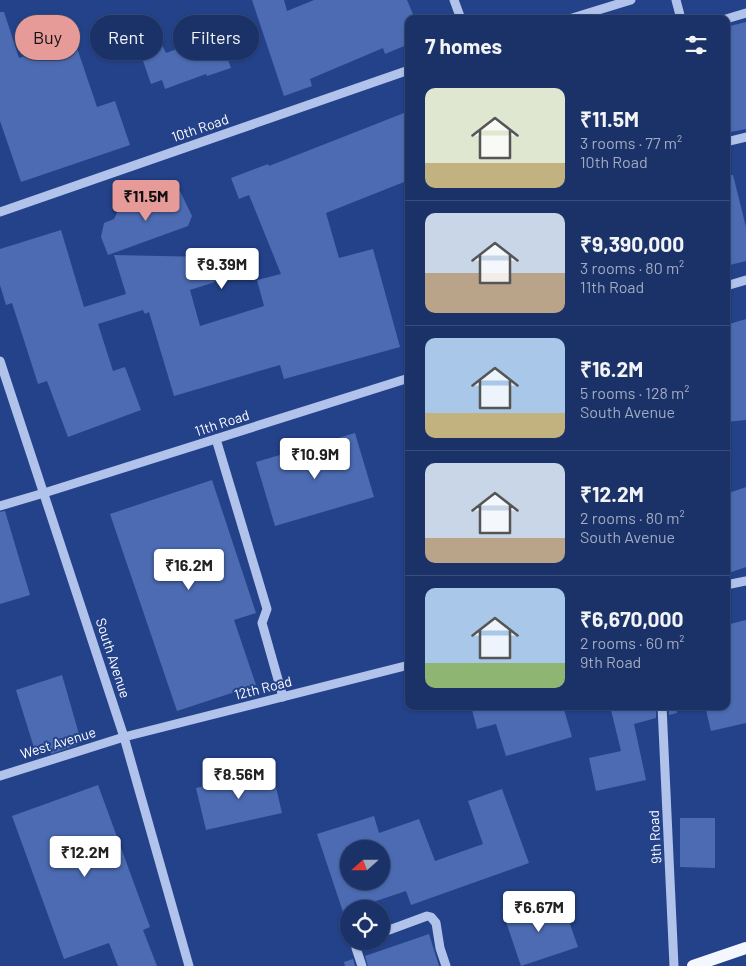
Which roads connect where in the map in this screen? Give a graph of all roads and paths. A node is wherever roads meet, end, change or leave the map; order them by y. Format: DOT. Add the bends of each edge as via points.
graph roads {
  1 [pos="454,0"];
  2 [pos="631,0"];
  3 [pos="676,0"];
  4 [pos="746,13"];
  5 [pos="460,15"];
  6 [pos="582,15"];
  7 [pos="680,15"];
  8 [pos="730,18"];
  9 [pos="405,71"];
  10 [pos="746,137"];
  11 [pos="730,141"];
  12 [pos="0,212"];
  13 [pos="746,280"];
  14 [pos="730,285"];
  15 [pos="0,361"];
  16 [pos="405,379"];
  17 [pos="216,439"];
  18 [pos="44,494"];
  19 [pos="0,506"];
  20 [pos="746,580"];
  21 [pos="730,585"];
  22 [pos="405,666"];
  23 [pos="283,697"];
  24 [pos="662,710"];
  25 [pos="124,737"];
  26 [pos="0,776"];
  27 [pos="390,930"];
  28 [pos="746,948"];
  29 [pos="357,950"];
  30 [pos="189,966"];
  31 [pos="362,966"];
  32 [pos="446,966"];
  33 [pos="674,966"];
  34 [pos="693,966"];
  1 -- 5 [label="street"];
  2 -- 6 [label="street"];
  3 -- 7 [label="street"];
  4 -- 8 [label="street"];
  9 -- 12 [label="street, 10th Road"];
  10 -- 11 [label="street"];
  13 -- 14 [label="street"];
  15 -- 18 [label="street, South Avenue"];
  16 -- 17 [label="street, 11th Road"];
  17 -- 18 [label="street, 11th Road"];
  17 -- 23 [label="street" via="267,609 262,623"];
  18 -- 19 [label="street, 11th Road"];
  18 -- 25 [label="street, South Avenue"];
  20 -- 21 [label="street"];
  22 -- 23 [label="street, 12th Road"];
  23 -- 25 [label="street, 12th Road"];
  24 -- 33 [label="street, 9th Road"];
  25 -- 26 [label="street, West Avenue"];
  25 -- 30 [label="street, South Avenue"];
  27 -- 32 [label="street" via="431,916 436,923"];
  28 -- 34 [label="main road"];
  29 -- 31 [label="street"];
}
